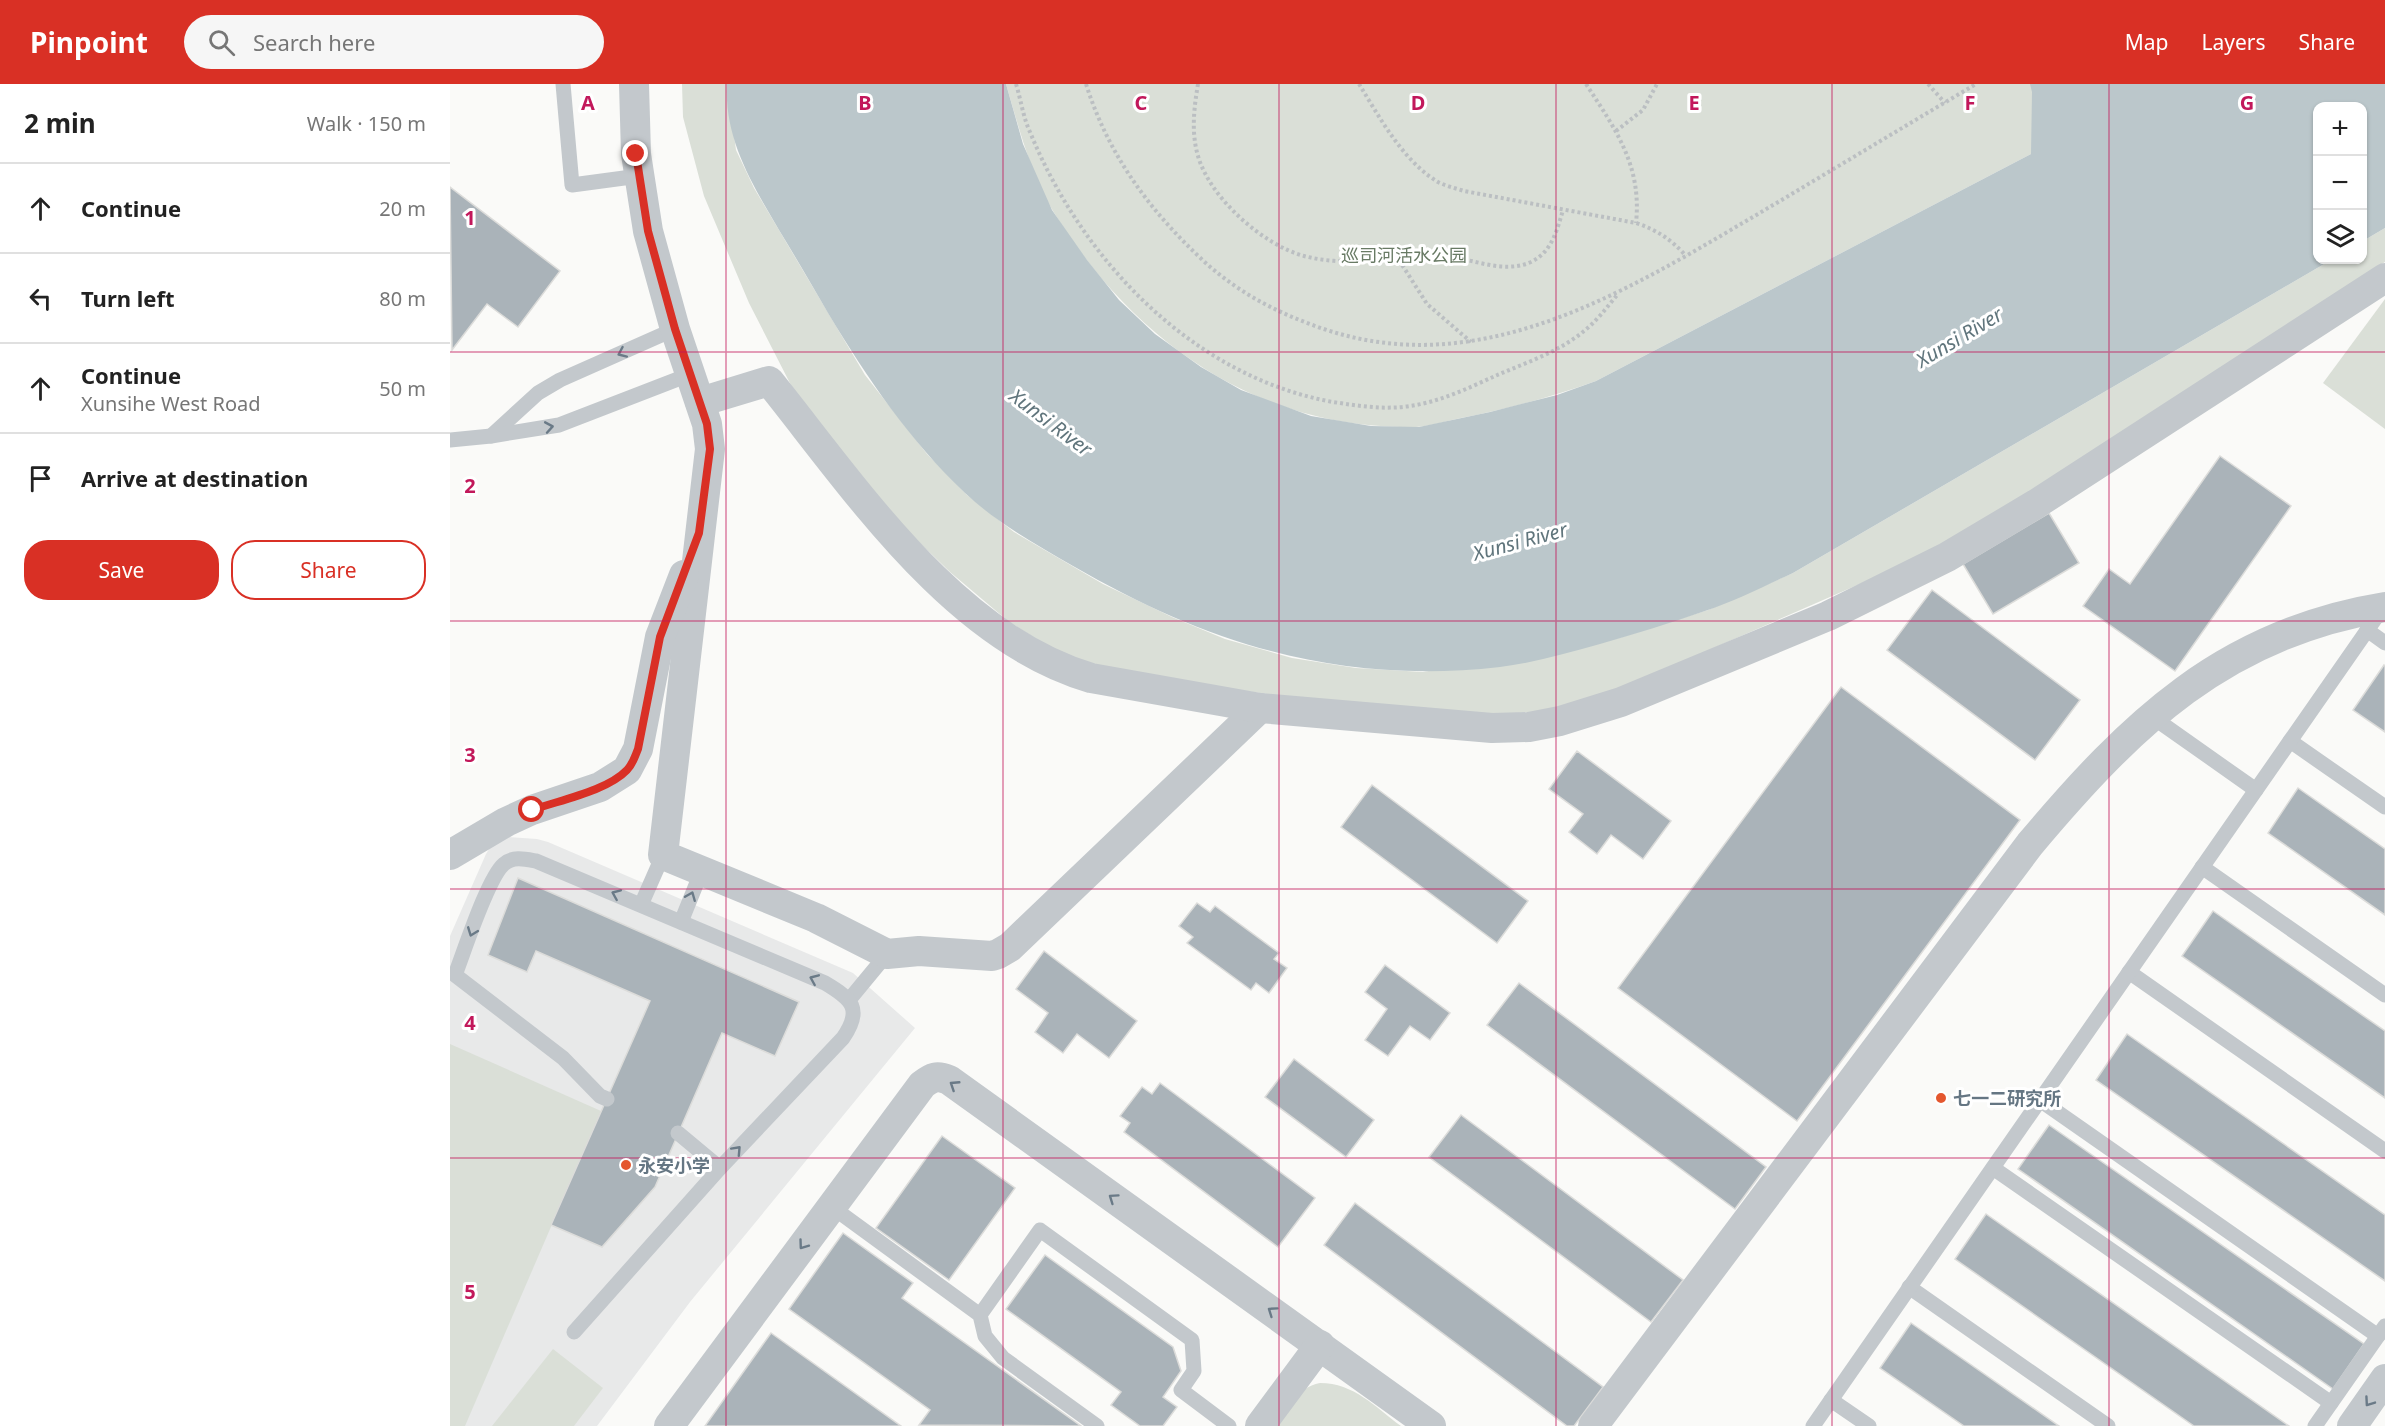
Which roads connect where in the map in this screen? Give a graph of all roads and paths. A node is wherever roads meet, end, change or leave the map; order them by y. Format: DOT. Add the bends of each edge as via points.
graph roads {
  1 [pos="563,84"];
  2 [pos="634,84"];
  3 [pos="1016,84"];
  4 [pos="1086,84"];
  5 [pos="1198,84"];
  6 [pos="1359,84"];
  7 [pos="1586,84"];
  8 [pos="1657,84"];
  9 [pos="1929,84"];
  10 [pos="1976,84"];
  11 [pos="1945,103"];
  12 [pos="1616,131"];
  13 [pos="639,176"];
  14 [pos="1563,210"];
  15 [pos="1636,223"];
  16 [pos="1686,256"];
  17 [pos="1399,260"];
  18 [pos="2385,278"];
  19 [pos="1618,293"];
  20 [pos="675,329"];
  21 [pos="1471,342"];
  22 [pos="695,388"];
  23 [pos="491,436"];
  24 [pos="450,440"];
  25 [pos="699,533"];
  26 [pos="2379,615"];
  27 [pos="2385,643"];
  28 [pos="1260,708"];
  29 [pos="2151,716"];
  30 [pos="2290,741"];
  31 [pos="2256,790"];
  32 [pos="2385,807"];
  33 [pos="450,855"];
  34 [pos="663,855"];
  35 [pos="2202,867"];
  36 [pos="702,870"];
  37 [pos="641,906"];
  38 [pos="681,922"];
  39 [pos="887,954"];
  40 [pos="2129,972"];
  41 [pos="2385,994"];
  42 [pos="849,1000"];
  43 [pos="607,1099"];
  44 [pos="2040,1100"];
  45 [pos="678,1133"];
  46 [pos="2385,1151"];
  47 [pos="720,1168"];
  48 [pos="1993,1168"];
  49 [pos="831,1207"];
  50 [pos="1909,1287"];
  51 [pos="980,1315"];
  52 [pos="2382,1331"];
  53 [pos="574,1332"];
  54 [pos="1320,1345"];
  55 [pos="2385,1379"];
  56 [pos="1831,1400"];
  57 [pos="2331,1403"];
  58 [pos="669,1426"];
  59 [pos="1097,1426"];
  60 [pos="1230,1426"];
  61 [pos="1260,1426"];
  62 [pos="1431,1426"];
  63 [pos="1593,1426"];
  64 [pos="1813,1426"];
  65 [pos="1869,1426"];
  66 [pos="2108,1426"];
  67 [pos="2315,1426"];
  68 [pos="2352,1426"];
  1 -- 13 [label="lane" via="572,185"];
  2 -- 13 [label="street"];
  3 -- 19 [label="path" via="1028,130 1044,165 1094,245 1123,281 1154,313 1223,362 1294,393 1365,407 1428,402 1568,343 1599,318"];
  4 -- 21 [label="path" via="1108,139 1145,199 1175,234 1243,292 1299,320 1363,340 1429,346"];
  5 -- 17 [label="path" via="1193,128 1198,158 1211,184 1255,231 1279,248 1305,256 1341,261"];
  6 -- 14 [label="path" via="1400,145 1436,181 1464,191"];
  7 -- 12 [label="path"];
  8 -- 12 [label="path" via="1643,110"];
  9 -- 11 [label="path"];
  10 -- 11 [label="path"];
  11 -- 16 [label="path"];
  12 -- 15 [label="path" via="1634,175"];
  13 -- 20 [label="street" via="648,231"];
  14 -- 15 [label="path"];
  14 -- 17 [label="path" via="1552,242 1530,262 1506,267 1441,256"];
  15 -- 16 [label="path" via="1667,237"];
  16 -- 19 [label="path"];
  17 -- 21 [label="path" via="1427,304"];
  18 -- 28 [label="street" via="2036,504 1947,557 1828,616 1621,702 1539,725 1492,728"];
  19 -- 21 [label="path" via="1536,326"];
  20 -- 22 [label="street"];
  20 -- 23 [label="lane, one-way" via="560,380 538,393"];
  23 -- 22 [label="lane, one-way" via="559,425"];
  22 -- 25 [label="street" via="707,424 710,449"];
  22 -- 28 [label="street" via="769,381 933,577 997,633 1043,660 1091,678"];
  23 -- 24 [label="lane"];
  25 -- 33 [label="street" via="660,637 638,749 627,770 600,787 506,822"];
  25 -- 34 [label="street"];
  26 -- 27 [label="lane"];
  26 -- 29 [label="street" via="2316,622 2264,644 2225,663"];
  26 -- 30 [label="lane"];
  28 -- 39 [label="street" via="1003,951 992,956 919,951"];
  29 -- 31 [label="lane"];
  29 -- 63 [label="street" via="2097,768 2030,844"];
  30 -- 31 [label="lane"];
  30 -- 32 [label="lane"];
  31 -- 35 [label="lane"];
  34 -- 36 [label="street"];
  34 -- 37 [label="lane"];
  35 -- 40 [label="lane"];
  35 -- 41 [label="lane"];
  38 -- 36 [label="lane, one-way"];
  36 -- 39 [label="street" via="816,918"];
  37 -- 38 [label="lane"];
  37 -- 43 [label="lane, one-way" via="536,861 512,860 505,863 492,883 455,975 562,1058"];
  42 -- 38 [label="lane, one-way" via="825,983"];
  39 -- 42 [label="lane"];
  40 -- 44 [label="lane"];
  40 -- 46 [label="lane"];
  47 -- 42 [label="lane, one-way" via="843,1038 854,1018"];
  44 -- 48 [label="lane"];
  44 -- 52 [label="lane"];
  45 -- 47 [label="lane"];
  47 -- 53 [label="lane"];
  48 -- 50 [label="lane"];
  48 -- 57 [label="lane"];
  49 -- 51 [label="lane"];
  54 -- 49 [label="street, one-way" via="949,1080 938,1076 922,1085"];
  49 -- 58 [label="street, one-way"];
  50 -- 56 [label="lane"];
  50 -- 66 [label="lane"];
  51 -- 59 [label="lane" via="985,1336 1003,1358"];
  51 -- 60 [label="lane" via="1040,1230 1192,1340 1194,1371 1181,1390"];
  52 -- 57 [label="lane"];
  54 -- 61 [label="street"];
  54 -- 62 [label="street"];
  55 -- 68 [label="street, one-way"];
  56 -- 64 [label="lane"];
  56 -- 65 [label="lane"];
  57 -- 67 [label="lane"];
}
